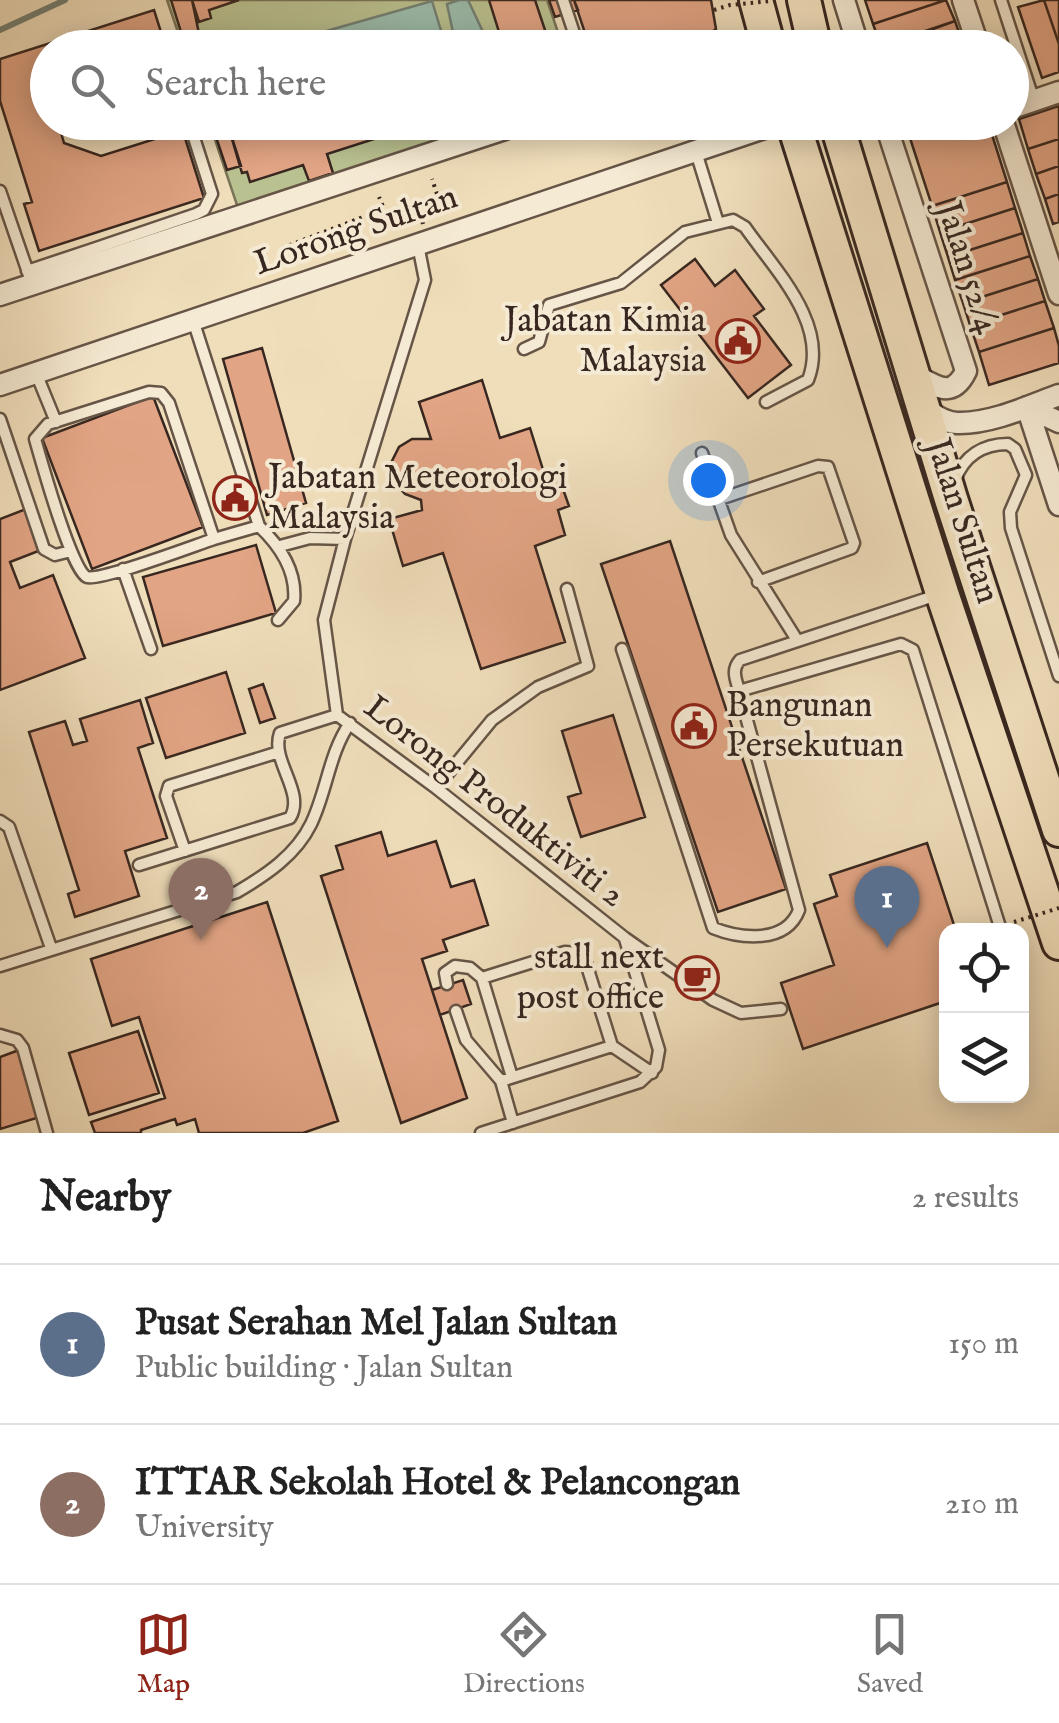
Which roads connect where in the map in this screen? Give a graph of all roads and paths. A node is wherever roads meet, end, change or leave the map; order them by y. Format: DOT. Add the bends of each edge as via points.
graph roads {
  1 [pos="563,0"];
  2 [pos="756,0"];
  3 [pos="780,0"];
  4 [pos="804,0"];
  5 [pos="844,0"];
  6 [pos="988,0"];
  7 [pos="1001,0"];
  8 [pos="964,4"];
  9 [pos="714,10"];
  10 [pos="573,30"];
  11 [pos="761,30"];
  12 [pos="811,30"];
  13 [pos="853,30"];
  14 [pos="973,30"];
  15 [pos="1011,30"];
  16 [pos="1029,86"];
  17 [pos="1059,92"];
  18 [pos="1034,101"];
  19 [pos="1029,103"];
  20 [pos="195,140"];
  21 [pos="468,140"];
  22 [pos="719,140"];
  23 [pos="799,140"];
  24 [pos="842,140"];
  25 [pos="897,140"];
  26 [pos="1009,140"];
  27 [pos="696,152"];
  28 [pos="432,179"];
  29 [pos="0,191"];
  30 [pos="379,197"];
  31 [pos="718,222"];
  32 [pos="418,244"];
  33 [pos="334,250"];
  34 [pos="96,256"];
  35 [pos="29,278"];
  36 [pos="1059,294"];
  37 [pos="0,295"];
  38 [pos="193,320"];
  39 [pos="524,349"];
  40 [pos="36,372"];
  41 [pos="914,374"];
  42 [pos="0,384"];
  43 [pos="1059,395"];
  44 [pos="766,402"];
  45 [pos="1027,407"];
  46 [pos="924,408"];
  47 [pos="0,419"];
  48 [pos="56,422"];
  49 [pos="1059,422"];
  50 [pos="4,441"];
  51 [pos="702,453"];
  52 [pos="1047,468"];
  53 [pos="1026,476"];
  54 [pos="951,499"];
  55 [pos="718,500"];
  56 [pos="1059,505"];
  57 [pos="258,526"];
  58 [pos="345,539"];
  59 [pos="214,540"];
  60 [pos="280,546"];
  61 [pos="71,551"];
  62 [pos="124,569"];
  63 [pos="758,582"];
  64 [pos="567,589"];
  65 [pos="942,593"];
  66 [pos="278,620"];
  67 [pos="797,640"];
  68 [pos="622,649"];
  69 [pos="151,650"];
  70 [pos="1059,676"];
  71 [pos="738,691"];
  72 [pos="337,715"];
  73 [pos="350,722"];
  74 [pos="278,752"];
  75 [pos="436,788"];
  76 [pos="0,821"];
  77 [pos="1059,830"];
  78 [pos="185,851"];
  79 [pos="138,865"];
  80 [pos="1059,908"];
  81 [pos="1010,910"];
  82 [pos="999,923"];
  83 [pos="625,938"];
  84 [pos="1059,943"];
  85 [pos="51,948"];
  86 [pos="0,966"];
  87 [pos="482,978"];
  88 [pos="447,984"];
  89 [pos="781,1010"];
  90 [pos="456,1011"];
  91 [pos="0,1035"];
  92 [pos="612,1046"];
  93 [pos="652,1073"];
  94 [pos="507,1079"];
  95 [pos="513,1123"];
  96 [pos="47,1133"];
  97 [pos="480,1133"];
  1 -- 10 [label="lane"];
  2 -- 11 [label="main road"];
  3 -- 9 [label="path, bridge"];
  4 -- 12 [label="main road"];
  5 -- 13 [label="street"];
  6 -- 8 [label="street"];
  7 -- 15 [label="lane"];
  8 -- 14 [label="street"];
  16 -- 18 [label="lane"];
  17 -- 18 [label="street"];
  18 -- 19 [label="street"];
  20 -- 34 [label="lane" via="212,194 204,210"];
  21 -- 34 [label="street, Lorong Sultan"];
  22 -- 27 [label="street, Lorong Sultan"];
  23 -- 65 [label="main road, Jalan Sultan"];
  24 -- 41 [label="main road, Jalan Sultan"];
  25 -- 41 [label="street, Jalan 52/4" via="966,371 950,389"];
  26 -- 36 [label="street"];
  27 -- 31 [label="lane"];
  27 -- 32 [label="street, Lorong Sultan"];
  28 -- 32 [label="path" via="438,197 418,204 426,233 416,235"];
  29 -- 35 [label="lane"];
  30 -- 33 [label="path" via="384,209 282,248 285,260"];
  31 -- 39 [label="lane" via="684,232 621,283 549,305 539,342"];
  31 -- 44 [label="lane" via="745,226 799,304 813,338 808,380"];
  32 -- 38 [label="street, Lorong Sultan"];
  32 -- 58 [label="lane, Lorong Produktiviti 2" via="424,280"];
  34 -- 35 [label="street, Lorong Sultan"];
  35 -- 37 [label="street, Lorong Sultan"];
  38 -- 40 [label="street, Lorong Sultan"];
  38 -- 57 [label="lane"];
  40 -- 42 [label="street, Lorong Sultan"];
  40 -- 48 [label="lane"];
  41 -- 46 [label="main road, Jalan Sultan"];
  43 -- 45 [label="street"];
  45 -- 46 [label="street" via="958,424"];
  45 -- 49 [label="street"];
  45 -- 52 [label="street"];
  46 -- 54 [label="main road, Jalan Sultan"];
  47 -- 50 [label="lane"];
  48 -- 59 [label="lane" via="161,393 170,403"];
  48 -- 61 [label="lane" via="35,440"];
  50 -- 61 [label="lane" via="44,549 55,555"];
  51 -- 55 [label="lane"];
  52 -- 53 [label="lane"];
  52 -- 56 [label="street"];
  53 -- 54 [label="lane" via="1015,449 990,447 961,465"];
  53 -- 70 [label="lane" via="1010,512 1011,528"];
  54 -- 77 [label="main road, Jalan Sultan"];
  55 -- 63 [label="lane"];
  55 -- 63 [label="lane" via="828,467 852,548"];
  57 -- 59 [label="lane"];
  57 -- 60 [label="lane"];
  58 -- 60 [label="lane"];
  58 -- 72 [label="lane, Lorong Produktiviti 2" via="324,620"];
  59 -- 62 [label="lane"];
  60 -- 66 [label="lane" via="296,595"];
  61 -- 62 [label="lane" via="84,576"];
  62 -- 69 [label="lane"];
  63 -- 67 [label="lane"];
  64 -- 75 [label="lane" via="588,666 538,687 492,720"];
  65 -- 67 [label="lane"];
  65 -- 84 [label="main road, Jalan Sultan"];
  67 -- 71 [label="lane" via="740,660 734,670"];
  68 -- 71 [label="lane" via="713,928 772,935 785,930 799,910"];
  71 -- 82 [label="lane" via="902,644 912,650"];
  72 -- 73 [label="lane, Lorong Produktiviti 2"];
  72 -- 74 [label="lane" via="280,734"];
  73 -- 75 [label="lane, Lorong Produktiviti 2"];
  73 -- 85 [label="lane" via="311,826 265,876 237,892"];
  74 -- 78 [label="lane" via="295,800 290,818"];
  74 -- 78 [label="lane" via="169,786 166,796"];
  75 -- 83 [label="lane, Lorong Produktiviti 2"];
  76 -- 85 [label="lane" via="9,828"];
  78 -- 79 [label="lane"];
  80 -- 81 [label="path, bridge" via="1014,922"];
  83 -- 89 [label="lane, Lorong Produktiviti 2" via="712,1000 741,1013"];
  83 -- 93 [label="lane" via="659,1050"];
  85 -- 86 [label="lane"];
  87 -- 88 [label="lane" via="455,966 445,973"];
  87 -- 92 [label="lane" via="578,953"];
  87 -- 94 [label="lane"];
  90 -- 94 [label="lane" via="466,1040"];
  91 -- 96 [label="lane" via="23,1048"];
  92 -- 93 [label="lane"];
  92 -- 94 [label="lane"];
  93 -- 95 [label="lane"];
  94 -- 95 [label="lane"];
  95 -- 97 [label="lane"];
}
